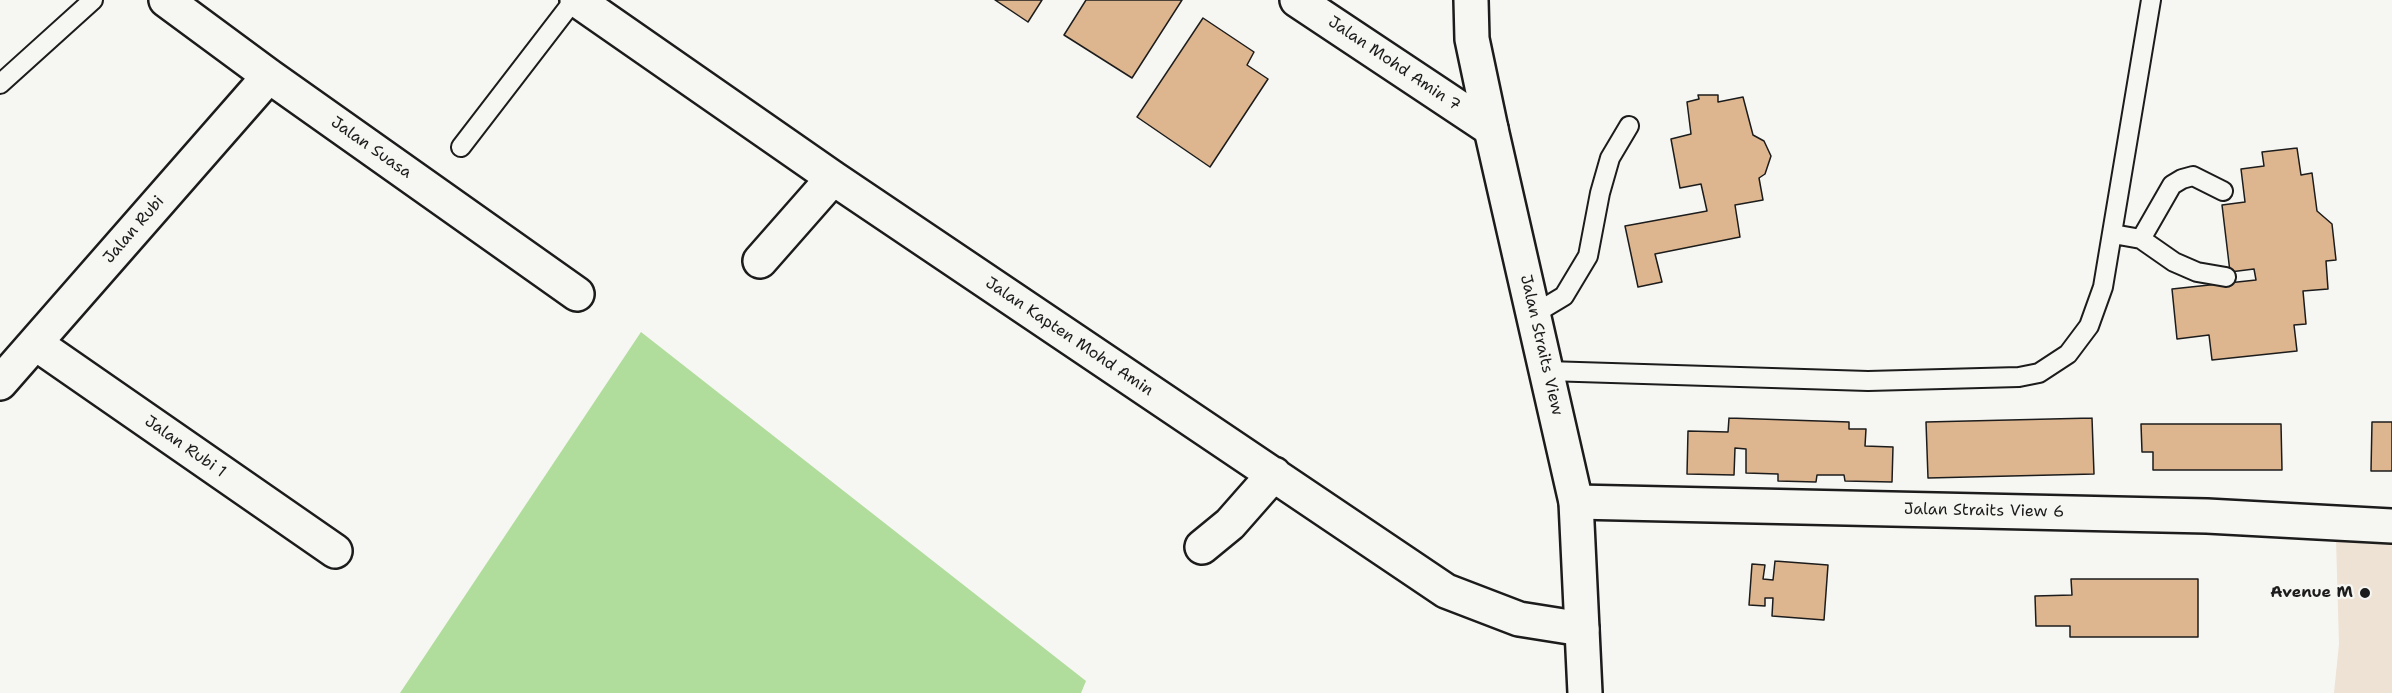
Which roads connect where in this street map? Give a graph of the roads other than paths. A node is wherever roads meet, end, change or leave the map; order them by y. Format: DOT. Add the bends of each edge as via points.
graph roads {
  1 [pos="93,0"];
  2 [pos="166,0"];
  3 [pos="576,0"];
  4 [pos="1297,0"];
  5 [pos="1471,0"];
  6 [pos="2151,0"];
  7 [pos="269,76"];
  8 [pos="0,84"];
  9 [pos="1629,126"];
  10 [pos="1491,129"];
  11 [pos="461,147"];
  12 [pos="833,178"];
  13 [pos="2223,190"];
  14 [pos="2113,234"];
  15 [pos="2141,240"];
  16 [pos="760,261"];
  17 [pos="2226,277"];
  18 [pos="578,294"];
  19 [pos="1534,314"];
  20 [pos="35,343"];
  21 [pos="1547,371"];
  22 [pos="0,383"];
  23 [pos="1274,474"];
  24 [pos="1576,502"];
  25 [pos="2392,526"];
  26 [pos="1202,547"];
  27 [pos="335,551"];
  28 [pos="1582,629"];
  29 [pos="1585,693"];
  1 -- 8 [label="lane"];
  2 -- 7 [label="street, Jalan Suasa"];
  3 -- 11 [label="lane"];
  3 -- 12 [label="street, Jalan Kapten Mohd Amin"];
  4 -- 10 [label="street, Jalan Mohd Amin 7"];
  5 -- 10 [label="street, Jalan Straits View" via="1473,39"];
  6 -- 14 [label="lane"];
  7 -- 18 [label="street, Jalan Suasa"];
  7 -- 20 [label="street, Jalan Rubi"];
  9 -- 19 [label="lane" via="1610,158 1588,256 1564,296"];
  10 -- 19 [label="street, Jalan Straits View"];
  12 -- 16 [label="street"];
  12 -- 23 [label="street, Jalan Kapten Mohd Amin"];
  13 -- 15 [label="lane" via="2193,176 2172,184"];
  14 -- 15 [label="lane"];
  14 -- 21 [label="lane" via="2103,287 2089,326 2068,354 2039,373 2019,377 1868,381"];
  15 -- 17 [label="lane" via="2174,262"];
  19 -- 21 [label="street, Jalan Straits View"];
  20 -- 22 [label="street, Jalan Rubi"];
  20 -- 27 [label="street, Jalan Rubi 1"];
  21 -- 24 [label="street, Jalan Straits View"];
  23 -- 26 [label="street" via="1230,524"];
  23 -- 28 [label="street, Jalan Kapten Mohd Amin" via="1446,591 1519,619"];
  24 -- 25 [label="street, Jalan Straits View 6" via="2207,516"];
  24 -- 28 [label="street, Jalan Straits View"];
  28 -- 29 [label="street, Jalan Straits View"];
}
